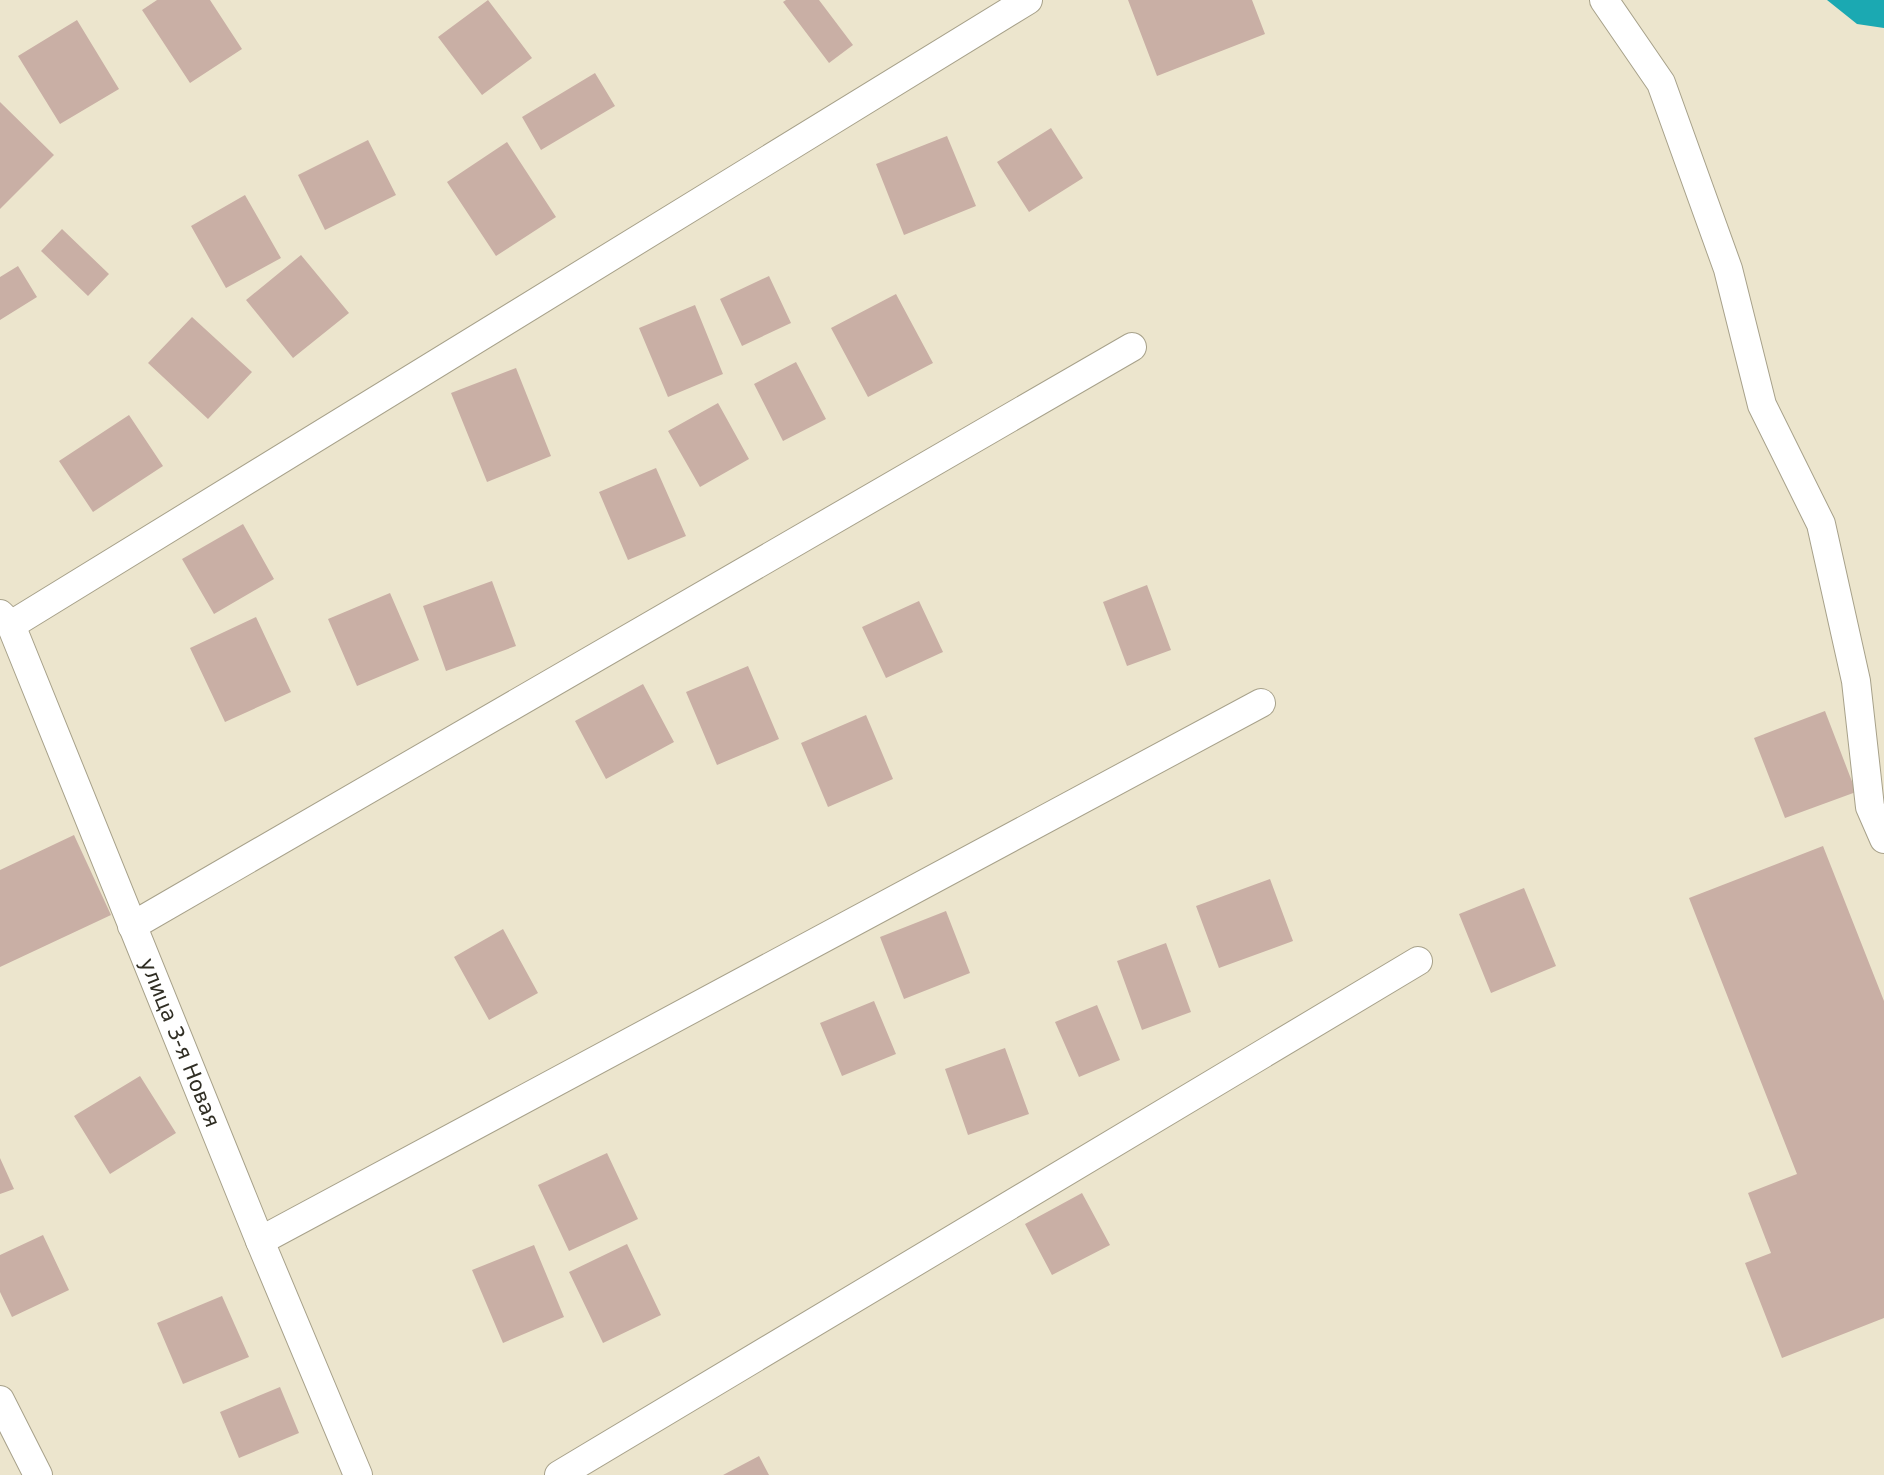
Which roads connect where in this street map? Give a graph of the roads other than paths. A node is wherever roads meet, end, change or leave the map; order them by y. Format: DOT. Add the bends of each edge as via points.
graph roads {
  1 [pos="1028,0"];
  2 [pos="1604,0"];
  3 [pos="1132,347"];
  4 [pos="6,619"];
  5 [pos="1261,703"];
  6 [pos="1884,839"];
  7 [pos="132,926"];
  8 [pos="1418,961"];
  9 [pos="260,1241"];
  10 [pos="0,1400"];
  11 [pos="38,1475"];
  12 [pos="358,1475"];
  13 [pos="559,1475"];
  1 -- 4 [label="street"];
  2 -- 6 [label="street" via="1661,83 1728,269 1762,405 1821,524 1856,681 1870,807"];
  3 -- 7 [label="street"];
  4 -- 7 [label="street, улица 3-я Новая"];
  5 -- 9 [label="street"];
  7 -- 9 [label="street, улица 3-я Новая"];
  8 -- 13 [label="street"];
  9 -- 12 [label="street, улица 3-я Новая"];
  10 -- 11 [label="street"];
}
